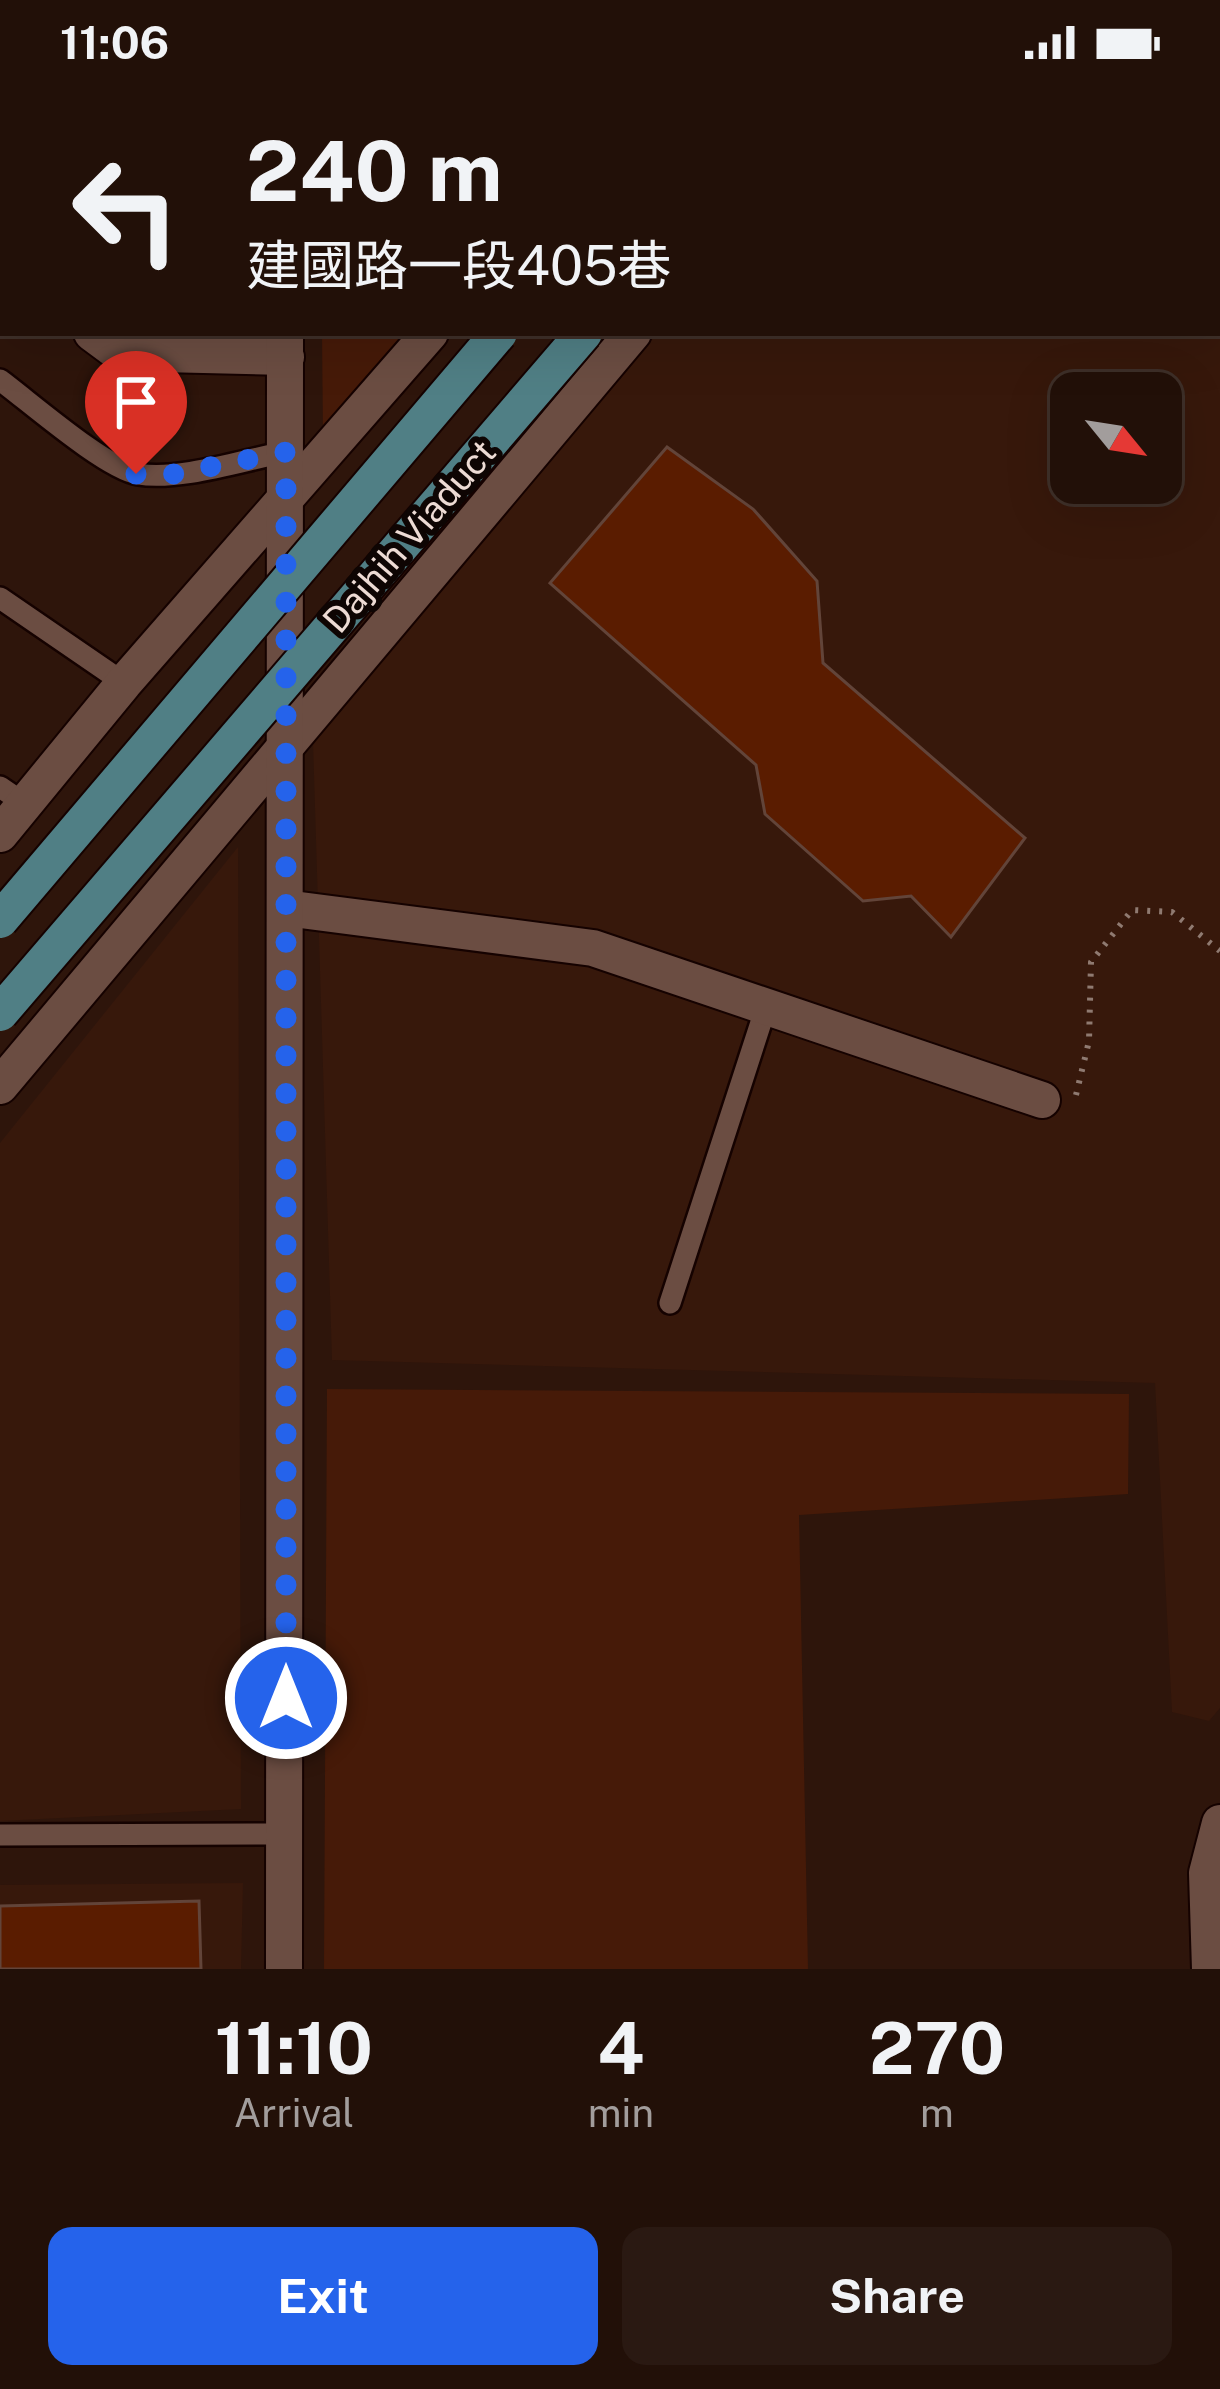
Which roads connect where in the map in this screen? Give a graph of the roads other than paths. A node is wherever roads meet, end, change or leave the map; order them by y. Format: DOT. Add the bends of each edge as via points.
graph roads {
  1 [pos="96,336"];
  2 [pos="427,336"];
  3 [pos="496,336"];
  4 [pos="581,336"];
  5 [pos="630,336"];
  6 [pos="285,345"];
  7 [pos="0,380"];
  8 [pos="286,452"];
  9 [pos="286,502"];
  10 [pos="0,598"];
  11 [pos="124,683"];
  12 [pos="284,744"];
  13 [pos="12,796"];
  14 [pos="0,834"];
  15 [pos="285,908"];
  16 [pos="0,920"];
  17 [pos="766,1006"];
  18 [pos="0,1013"];
  19 [pos="0,1086"];
  20 [pos="1042,1100"];
  21 [pos="670,1303"];
  22 [pos="1220,1823"];
  23 [pos="285,1834"];
  24 [pos="0,1835"];
  25 [pos="1214,1923"];
  26 [pos="284,1969"];
  27 [pos="1210,1969"];
  1 -- 6 [label="street" via="118,353"];
  2 -- 9 [label="street"];
  3 -- 16 [label="main road, Dajhih Viaduct, bridge"];
  4 -- 18 [label="main road, Dajhih Viaduct, bridge"];
  5 -- 12 [label="street"];
  6 -- 8 [label="street"];
  7 -- 8 [label="lane" via="136,474"];
  8 -- 9 [label="street"];
  9 -- 11 [label="street"];
  9 -- 12 [label="street"];
  10 -- 11 [label="lane"];
  11 -- 13 [label="street"];
  12 -- 15 [label="street"];
  12 -- 19 [label="street"];
  13 -- 14 [label="street"];
  15 -- 17 [label="street" via="593,948"];
  15 -- 23 [label="street"];
  17 -- 20 [label="street"];
  17 -- 21 [label="lane"];
  22 -- 25 [label="street" via="1208,1873"];
  23 -- 24 [label="lane"];
  23 -- 26 [label="street"];
  25 -- 27 [label="street"];
}
